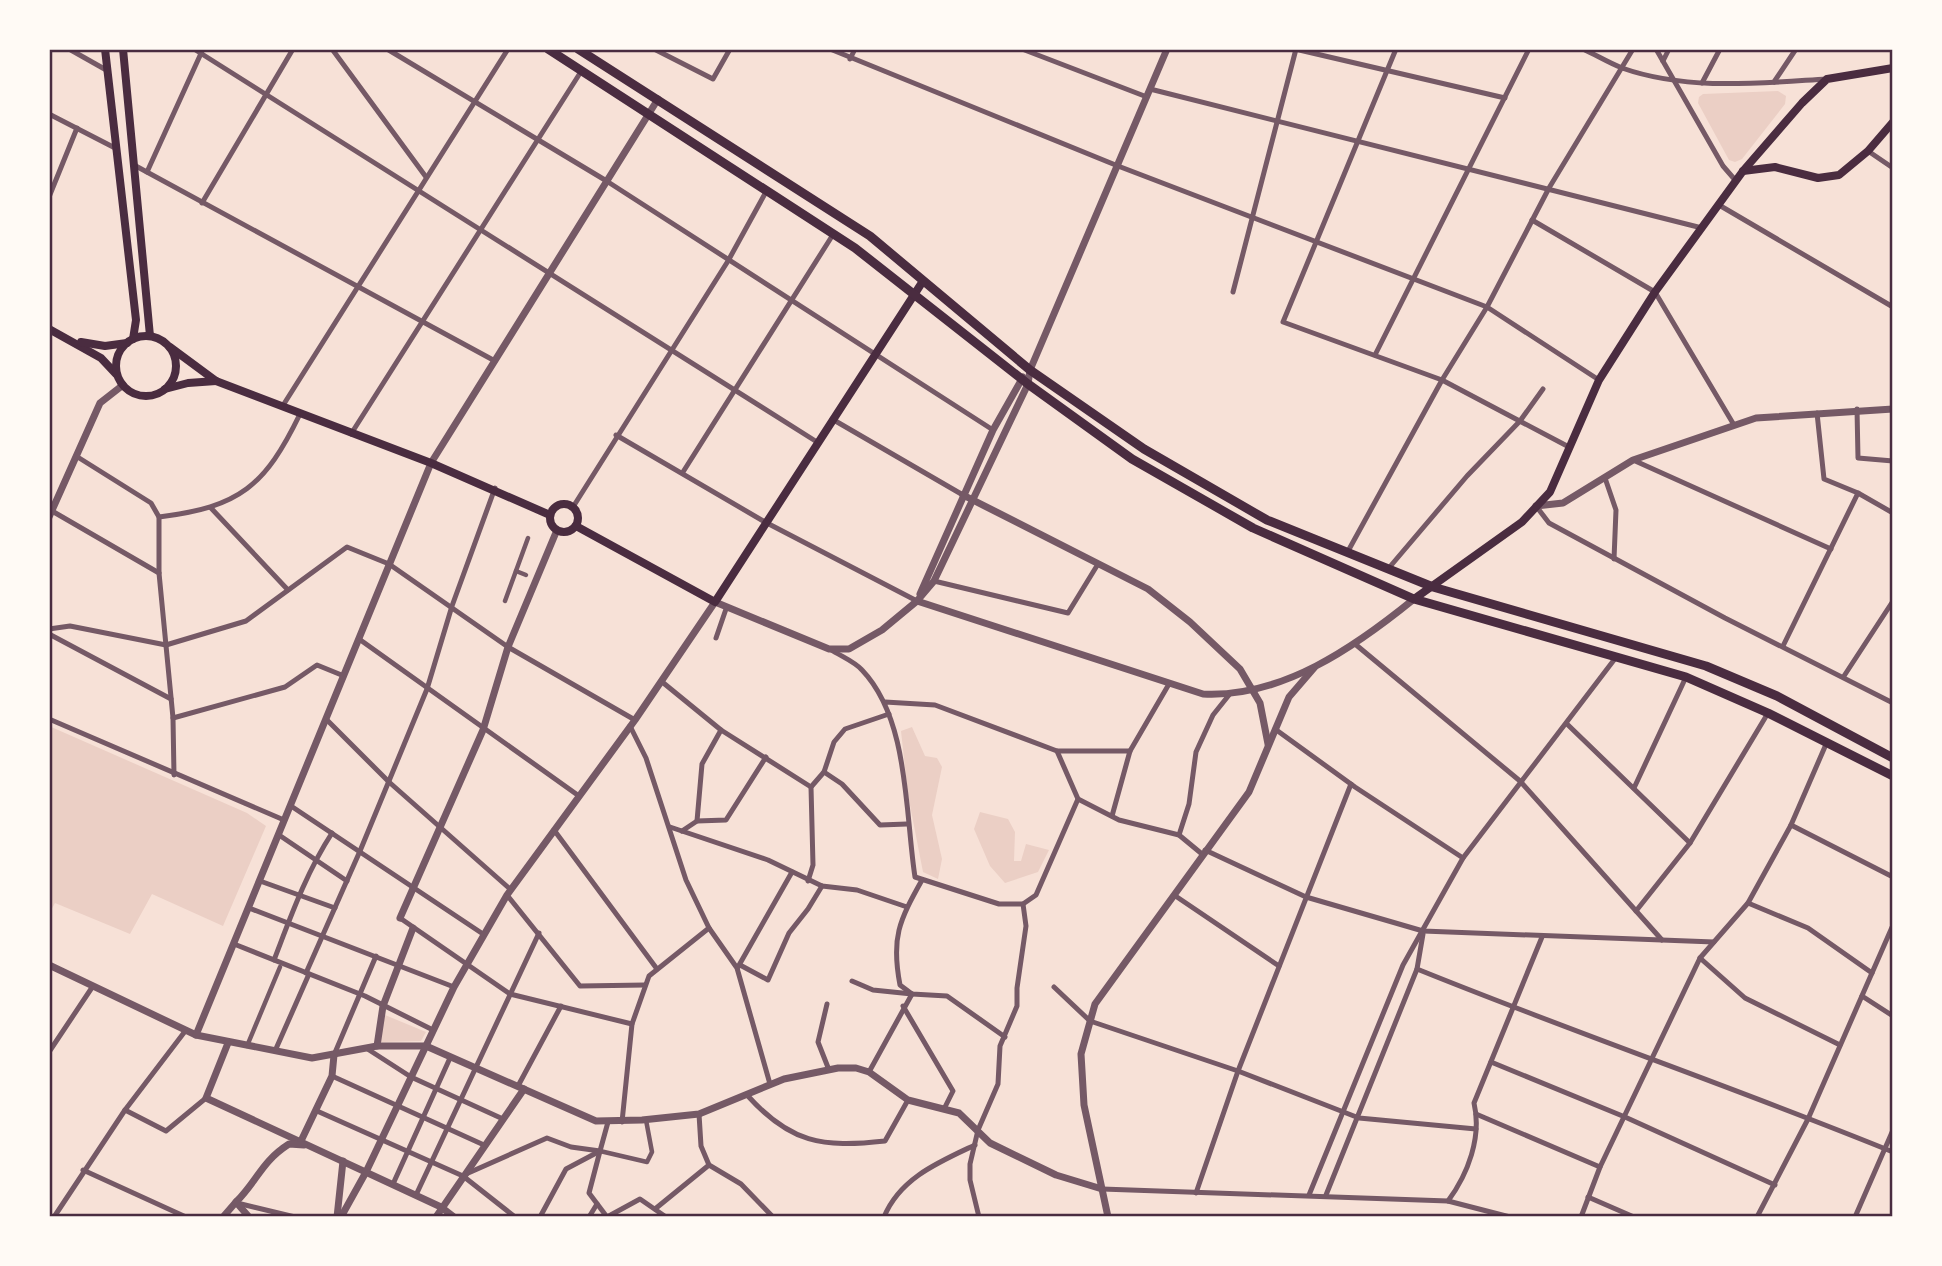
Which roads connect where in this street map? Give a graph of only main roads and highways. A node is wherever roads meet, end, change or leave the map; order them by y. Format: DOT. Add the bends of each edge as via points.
graph roads {
  1 [pos="105,49"];
  2 [pos="123,49"];
  3 [pos="548,49"];
  4 [pos="578,49"];
  5 [pos="1893,68"];
  6 [pos="1893,122"];
  7 [pos="1743,171"];
  8 [pos="923,281"];
  9 [pos="913,293"];
  10 [pos="49,329"];
  11 [pos="149,336"];
  12 [pos="75,341"];
  13 [pos="130,341"];
  14 [pos="170,347"];
  15 [pos="121,380"];
  16 [pos="216,381"];
  17 [pos="165,389"];
  18 [pos="550,515"];
  19 [pos="576,526"];
  20 [pos="1433,587"];
  21 [pos="1414,599"];
  22 [pos="1893,758"];
  23 [pos="1893,776"];
  1 -- 13 [label="main road" via="136,320"];
  2 -- 11 [label="main road"];
  3 -- 9 [label="main road" via="768,188"];
  4 -- 8 [label="main road" via="870,236"];
  5 -- 7 [label="main road" via="1827,79"];
  6 -- 7 [label="main road" via="1839,175 1818,178 1775,167"];
  7 -- 20 [label="main road" via="1655,292 1599,380 1550,492 1522,522"];
  8 -- 9 [label="main road"];
  8 -- 20 [label="main road" via="1030,370 1155,456 1267,520"];
  9 -- 19 [label="main road" via="715,602"];
  9 -- 21 [label="main road" via="1132,458 1253,528"];
  10 -- 12 [label="main road"];
  11 -- 13 [label="main road"];
  11 -- 14 [label="main road"];
  12 -- 13 [label="main road" via="105,346"];
  12 -- 15 [label="main road" via="102,358"];
  13 -- 15 [label="main road" via="118,358"];
  14 -- 16 [label="main road"];
  14 -- 17 [label="main road" via="175,374"];
  15 -- 17 [label="main road" via="138,395"];
  16 -- 17 [label="main road"];
  16 -- 18 [label="main road" via="495,488"];
  18 -- 19 [label="main road" via="557,530 565,532"];
  18 -- 19 [label="main road" via="561,504 573,507 578,514"];
  20 -- 21 [label="main road"];
  20 -- 22 [label="main road" via="1706,666 1777,696"];
  21 -- 23 [label="main road" via="1686,677"];
}
